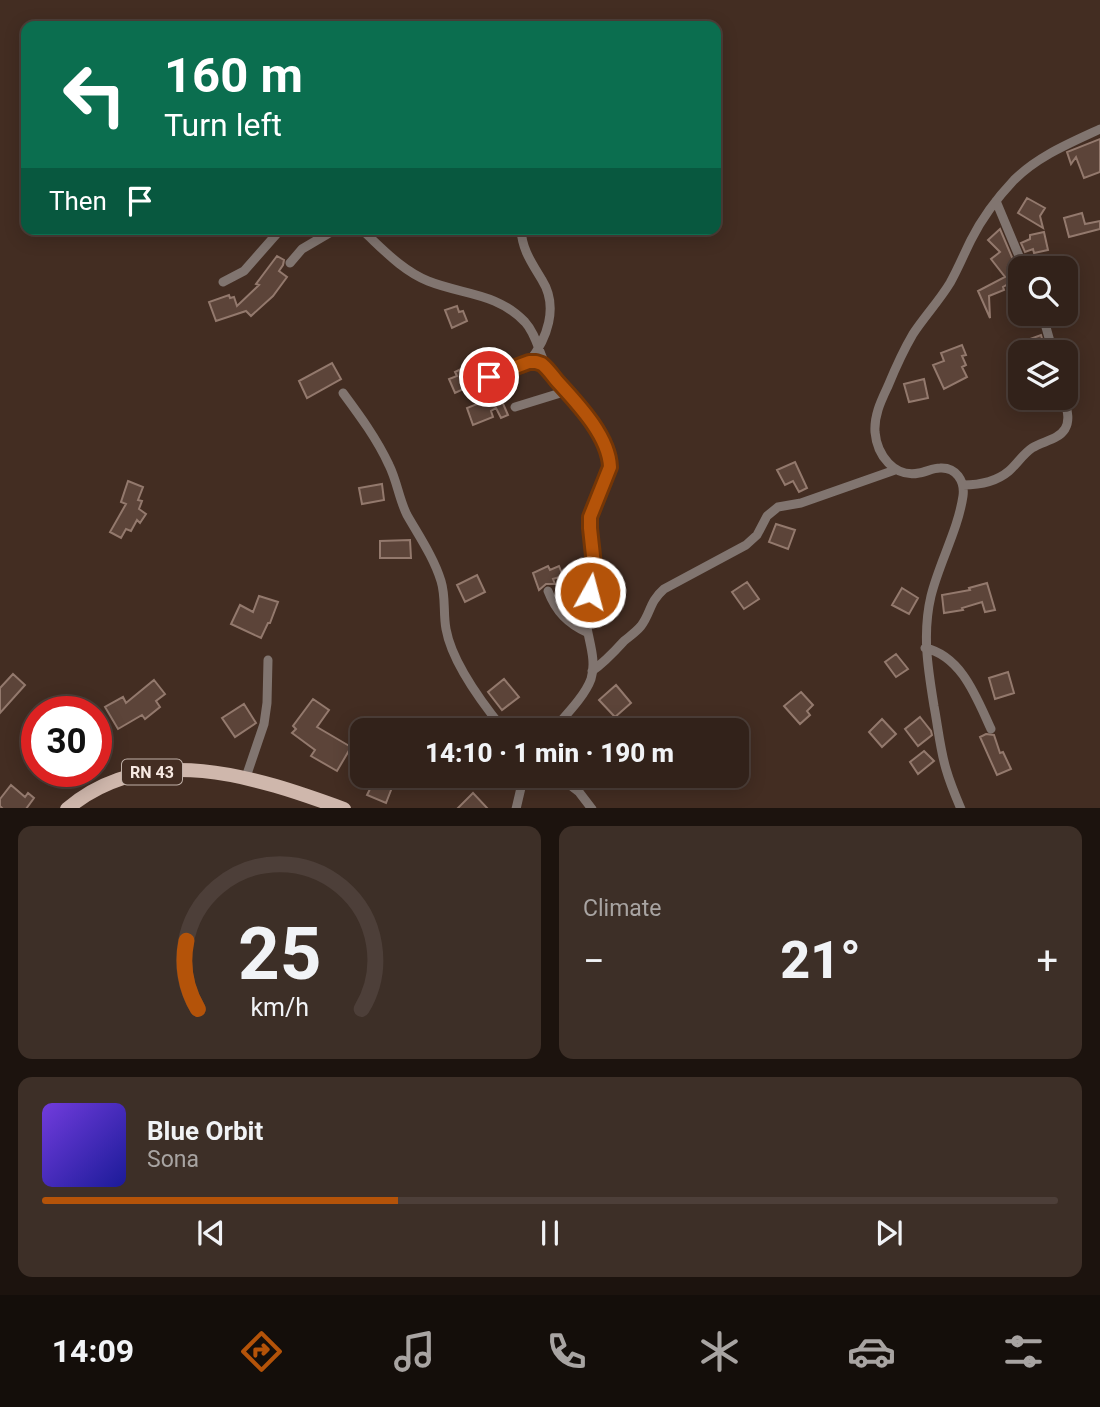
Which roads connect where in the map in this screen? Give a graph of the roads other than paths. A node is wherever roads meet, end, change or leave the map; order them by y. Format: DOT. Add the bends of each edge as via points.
graph roads {
  1 [pos="1100,129"];
  2 [pos="996,201"];
  3 [pos="276,235"];
  4 [pos="326,235"];
  5 [pos="368,235"];
  6 [pos="522,235"];
  7 [pos="1019,256"];
  8 [pos="290,263"];
  9 [pos="223,282"];
  10 [pos="539,349"];
  11 [pos="529,362"];
  12 [pos="547,369"];
  13 [pos="489,377"];
  14 [pos="567,391"];
  15 [pos="343,393"];
  16 [pos="515,407"];
  17 [pos="1067,410"];
  18 [pos="895,470"];
  19 [pos="963,485"];
  20 [pos="548,591"];
  21 [pos="588,633"];
  22 [pos="925,648"];
  23 [pos="268,660"];
  24 [pos="592,671"];
  25 [pos="494,718"];
  26 [pos="563,718"];
  27 [pos="991,729"];
  28 [pos="246,778"];
  29 [pos="521,788"];
  30 [pos="574,788"];
  31 [pos="67,808"];
  32 [pos="344,808"];
  33 [pos="516,808"];
  34 [pos="592,808"];
  35 [pos="961,808"];
  1 -- 2 [label="street" via="1035,162"];
  2 -- 7 [label="street"];
  2 -- 18 [label="street" via="951,281 912,335 879,406 875,434"];
  3 -- 9 [label="street" via="244,271"];
  4 -- 8 [label="street" via="302,249"];
  5 -- 10 [label="street" via="415,275 484,296 512,311 526,323"];
  6 -- 10 [label="street" via="550,304"];
  10 -- 11 [label="street"];
  10 -- 12 [label="street"];
  11 -- 12 [label="street"];
  11 -- 13 [label="street"];
  12 -- 14 [label="street"];
  14 -- 16 [label="street"];
  14 -- 21 [label="street" via="596,429 610,458 608,475 590,517 594,565 586,605"];
  15 -- 25 [label="street" via="389,464 406,513 441,581 448,640"];
  17 -- 19 [label="street" via="1067,424 1058,436 1029,450 998,478"];
  18 -- 19 [label="street" via="951,470"];
  18 -- 24 [label="street" via="778,507 746,545 664,589 640,627"];
  19 -- 22 [label="street" via="931,596"];
  20 -- 21 [label="street" via="563,617"];
  21 -- 24 [label="street"];
  22 -- 27 [label="street" via="942,654 959,670"];
  22 -- 35 [label="street" via="945,766"];
  23 -- 28 [label="street" via="264,724"];
  24 -- 26 [label="street" via="586,689"];
  28 -- 31 [label="main road, RN 43" via="215,771 152,772 102,786"];
  28 -- 32 [label="main road, RN 43"];
  29 -- 33 [label="street"];
  30 -- 34 [label="street"];
}
